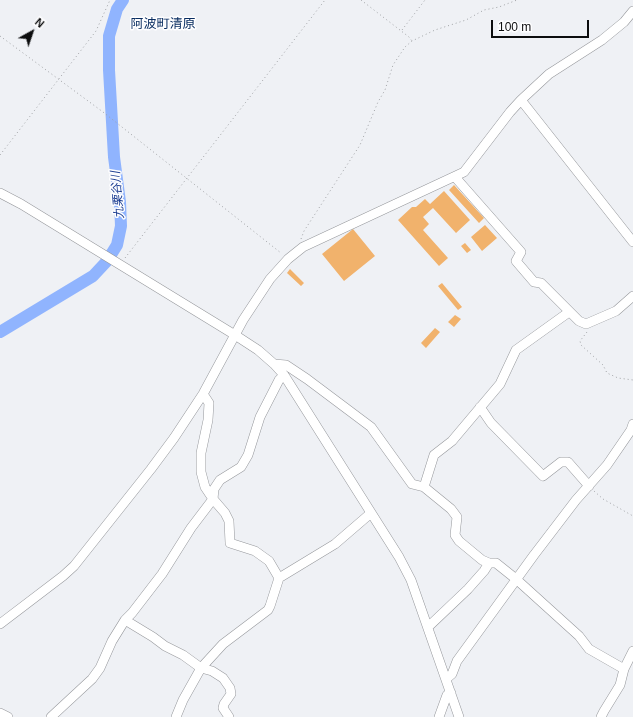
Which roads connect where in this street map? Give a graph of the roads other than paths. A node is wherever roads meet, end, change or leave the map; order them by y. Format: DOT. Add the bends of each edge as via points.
graph roads {
  1 [pos="633,11"];
  2 [pos="521,100"];
  3 [pos="455,177"];
  4 [pos="2,197"];
  5 [pos="633,242"];
  6 [pos="633,296"];
  7 [pos="569,312"];
  8 [pos="235,335"];
  9 [pos="274,364"];
  10 [pos="284,376"];
  11 [pos="203,394"];
  12 [pos="480,407"];
  13 [pos="632,427"];
  14 [pos="589,486"];
  15 [pos="424,487"];
  16 [pos="213,500"];
  17 [pos="371,513"];
  18 [pos="489,563"];
  19 [pos="279,578"];
  20 [pos="516,579"];
  21 [pos="125,620"];
  22 [pos="0,624"];
  23 [pos="428,626"];
  24 [pos="633,651"];
  25 [pos="201,668"];
  26 [pos="624,669"];
  27 [pos="446,679"];
  28 [pos="451,693"];
  29 [pos="0,713"];
  30 [pos="8,717"];
  31 [pos="51,717"];
  32 [pos="176,717"];
  33 [pos="229,717"];
  34 [pos="439,717"];
  35 [pos="459,717"];
  36 [pos="602,717"];
  1 -- 2 [label="street" via="602,40 549,74"];
  2 -- 3 [label="street" via="464,172"];
  2 -- 5 [label="street"];
  3 -- 7 [label="street" via="521,252 516,261 534,282 541,283"];
  3 -- 8 [label="street" via="303,247 288,259 270,280"];
  4 -- 8 [label="street"];
  6 -- 7 [label="street" via="616,311 586,324 579,322"];
  7 -- 12 [label="street" via="516,350 500,384"];
  8 -- 9 [label="street"];
  8 -- 11 [label="street"];
  9 -- 10 [label="street"];
  9 -- 15 [label="street" via="286,365 371,427 412,484"];
  10 -- 16 [label="street" via="279,380 260,417 248,455 241,467 220,480 214,489"];
  10 -- 17 [label="street"];
  11 -- 16 [label="street" via="209,404 201,453 202,472 205,487"];
  11 -- 22 [label="street" via="151,469 74,566"];
  12 -- 14 [label="street" via="491,423 543,476 561,462 568,462"];
  12 -- 15 [label="street" via="452,440 434,455"];
  13 -- 14 [label="street" via="608,465"];
  14 -- 20 [label="street"];
  15 -- 18 [label="street" via="457,517 455,535 459,541"];
  16 -- 19 [label="street" via="226,513 230,543 255,551 269,561"];
  16 -- 21 [label="street" via="191,528 162,574"];
  17 -- 19 [label="street" via="335,544"];
  17 -- 23 [label="street" via="411,580"];
  18 -- 20 [label="street" via="496,563"];
  18 -- 23 [label="street" via="468,589"];
  19 -- 25 [label="street" via="268,610 223,644"];
  20 -- 26 [label="street" via="589,648"];
  20 -- 27 [label="street" via="457,661 452,674"];
  21 -- 25 [label="street"];
  21 -- 31 [label="street" via="92,679"];
  23 -- 27 [label="street"];
  24 -- 26 [label="street"];
  25 -- 32 [label="street"];
  25 -- 33 [label="street" via="223,678 230,688 231,694 223,708"];
  26 -- 36 [label="street" via="620,685"];
  27 -- 28 [label="street"];
  28 -- 34 [label="street" via="447,695"];
  28 -- 35 [label="street"];
  29 -- 30 [label="street"];
}
